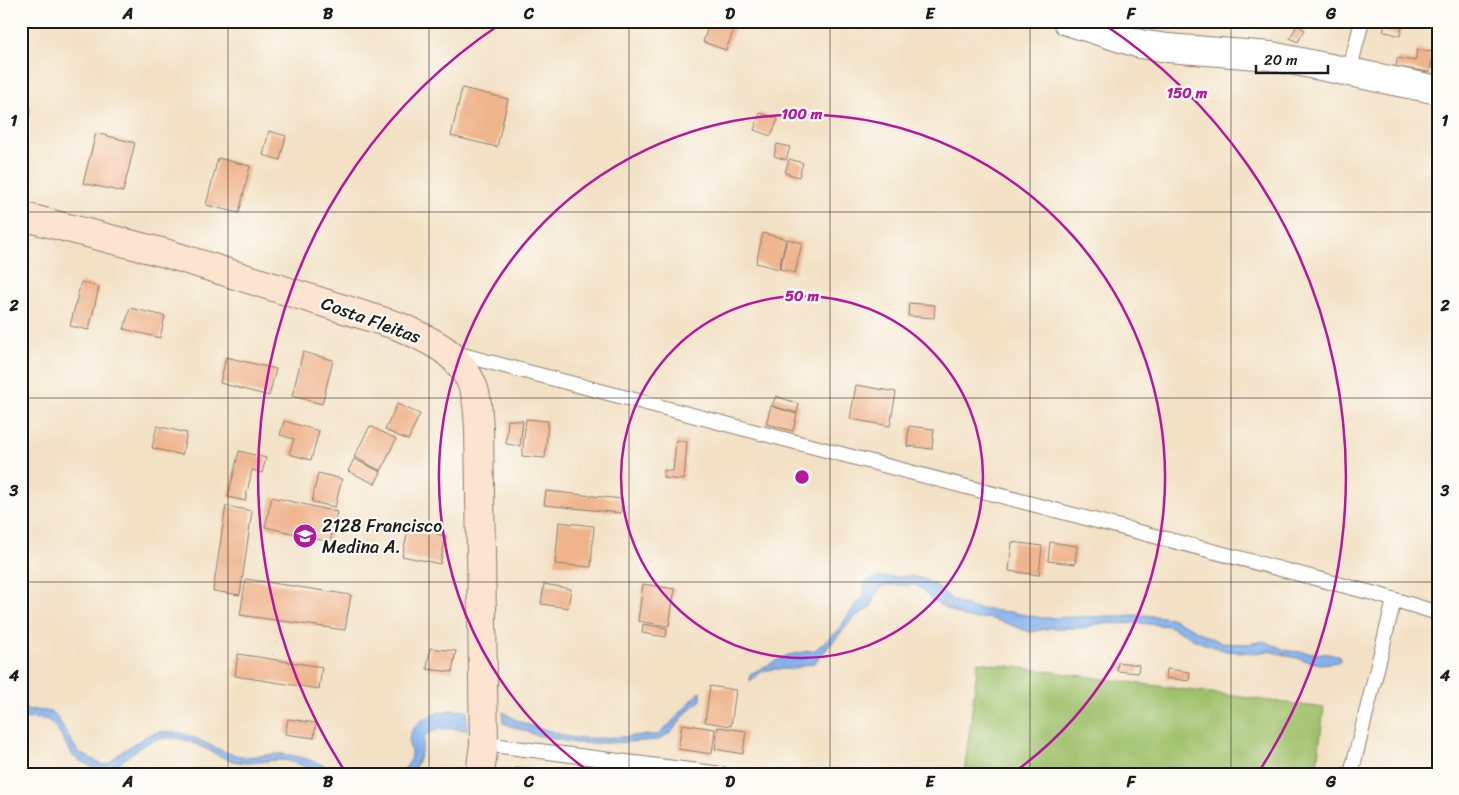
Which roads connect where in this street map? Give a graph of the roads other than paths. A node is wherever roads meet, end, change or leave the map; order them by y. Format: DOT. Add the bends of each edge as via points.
graph roads {
  1 [pos="1067,21"];
  2 [pos="1362,21"];
  3 [pos="1349,72"];
  4 [pos="1438,90"];
  5 [pos="21,216"];
  6 [pos="447,351"];
  7 [pos="1394,600"];
  8 [pos="1438,613"];
  9 [pos="484,744"];
  10 [pos="480,774"];
  11 [pos="722,774"];
  12 [pos="1351,774"];
  1 -- 3 [label="street" via="1140,44 1271,56"];
  2 -- 3 [label="lane"];
  3 -- 4 [label="street"];
  5 -- 6 [label="main road, Costa Fleitas" via="165,254 380,320 423,337"];
  6 -- 7 [label="lane"];
  6 -- 9 [label="main road, Costa Fleitas" via="465,371 475,390 479,428"];
  7 -- 8 [label="lane"];
  7 -- 12 [label="lane"];
  9 -- 10 [label="main road, Costa Fleitas"];
  9 -- 11 [label="lane"];
}
